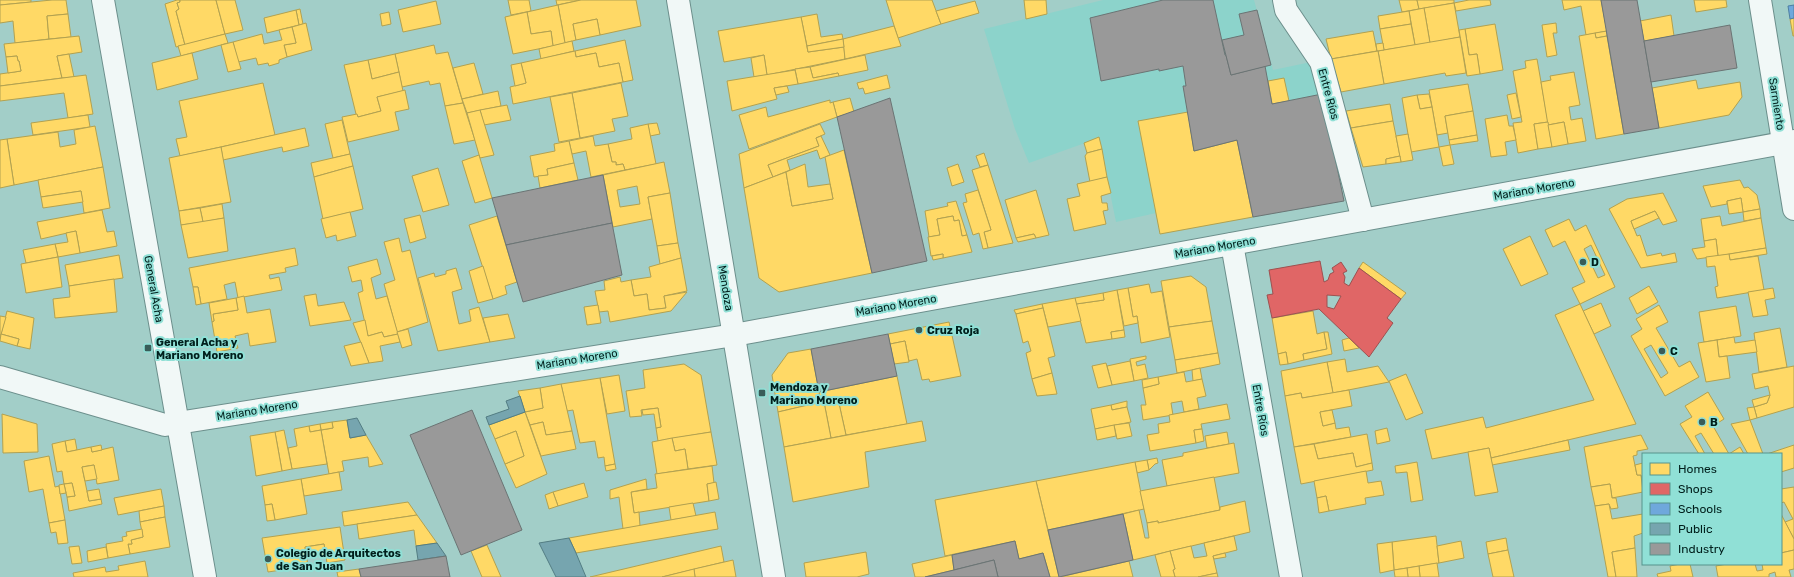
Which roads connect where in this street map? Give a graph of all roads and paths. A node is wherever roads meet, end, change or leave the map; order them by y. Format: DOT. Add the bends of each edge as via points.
graph roads {
  1 [pos="103,0"];
  2 [pos="678,0"];
  3 [pos="1284,0"];
  4 [pos="1760,0"];
  5 [pos="1789,142"];
  6 [pos="1794,209"];
  7 [pos="1363,220"];
  8 [pos="1232,244"];
  9 [pos="734,334"];
  10 [pos="0,377"];
  11 [pos="178,422"];
  12 [pos="205,577"];
  13 [pos="774,577"];
  14 [pos="1291,577"];
  1 -- 11 [label="street, General Acha"];
  2 -- 9 [label="street, Mendoza"];
  3 -- 7 [label="street, Entre Ríos" via="1286,10 1321,62"];
  4 -- 5 [label="street, Sarmiento"];
  5 -- 6 [label="street, Sarmiento"];
  5 -- 7 [label="street, Mariano Moreno"];
  7 -- 8 [label="street, Mariano Moreno"];
  8 -- 9 [label="street, Mariano Moreno"];
  8 -- 14 [label="street, Entre Ríos"];
  9 -- 11 [label="street, Mariano Moreno"];
  9 -- 13 [label="street, Mendoza"];
  10 -- 11 [label="street, Mariano Moreno" via="165,424"];
  11 -- 12 [label="street, General Acha"];
}
